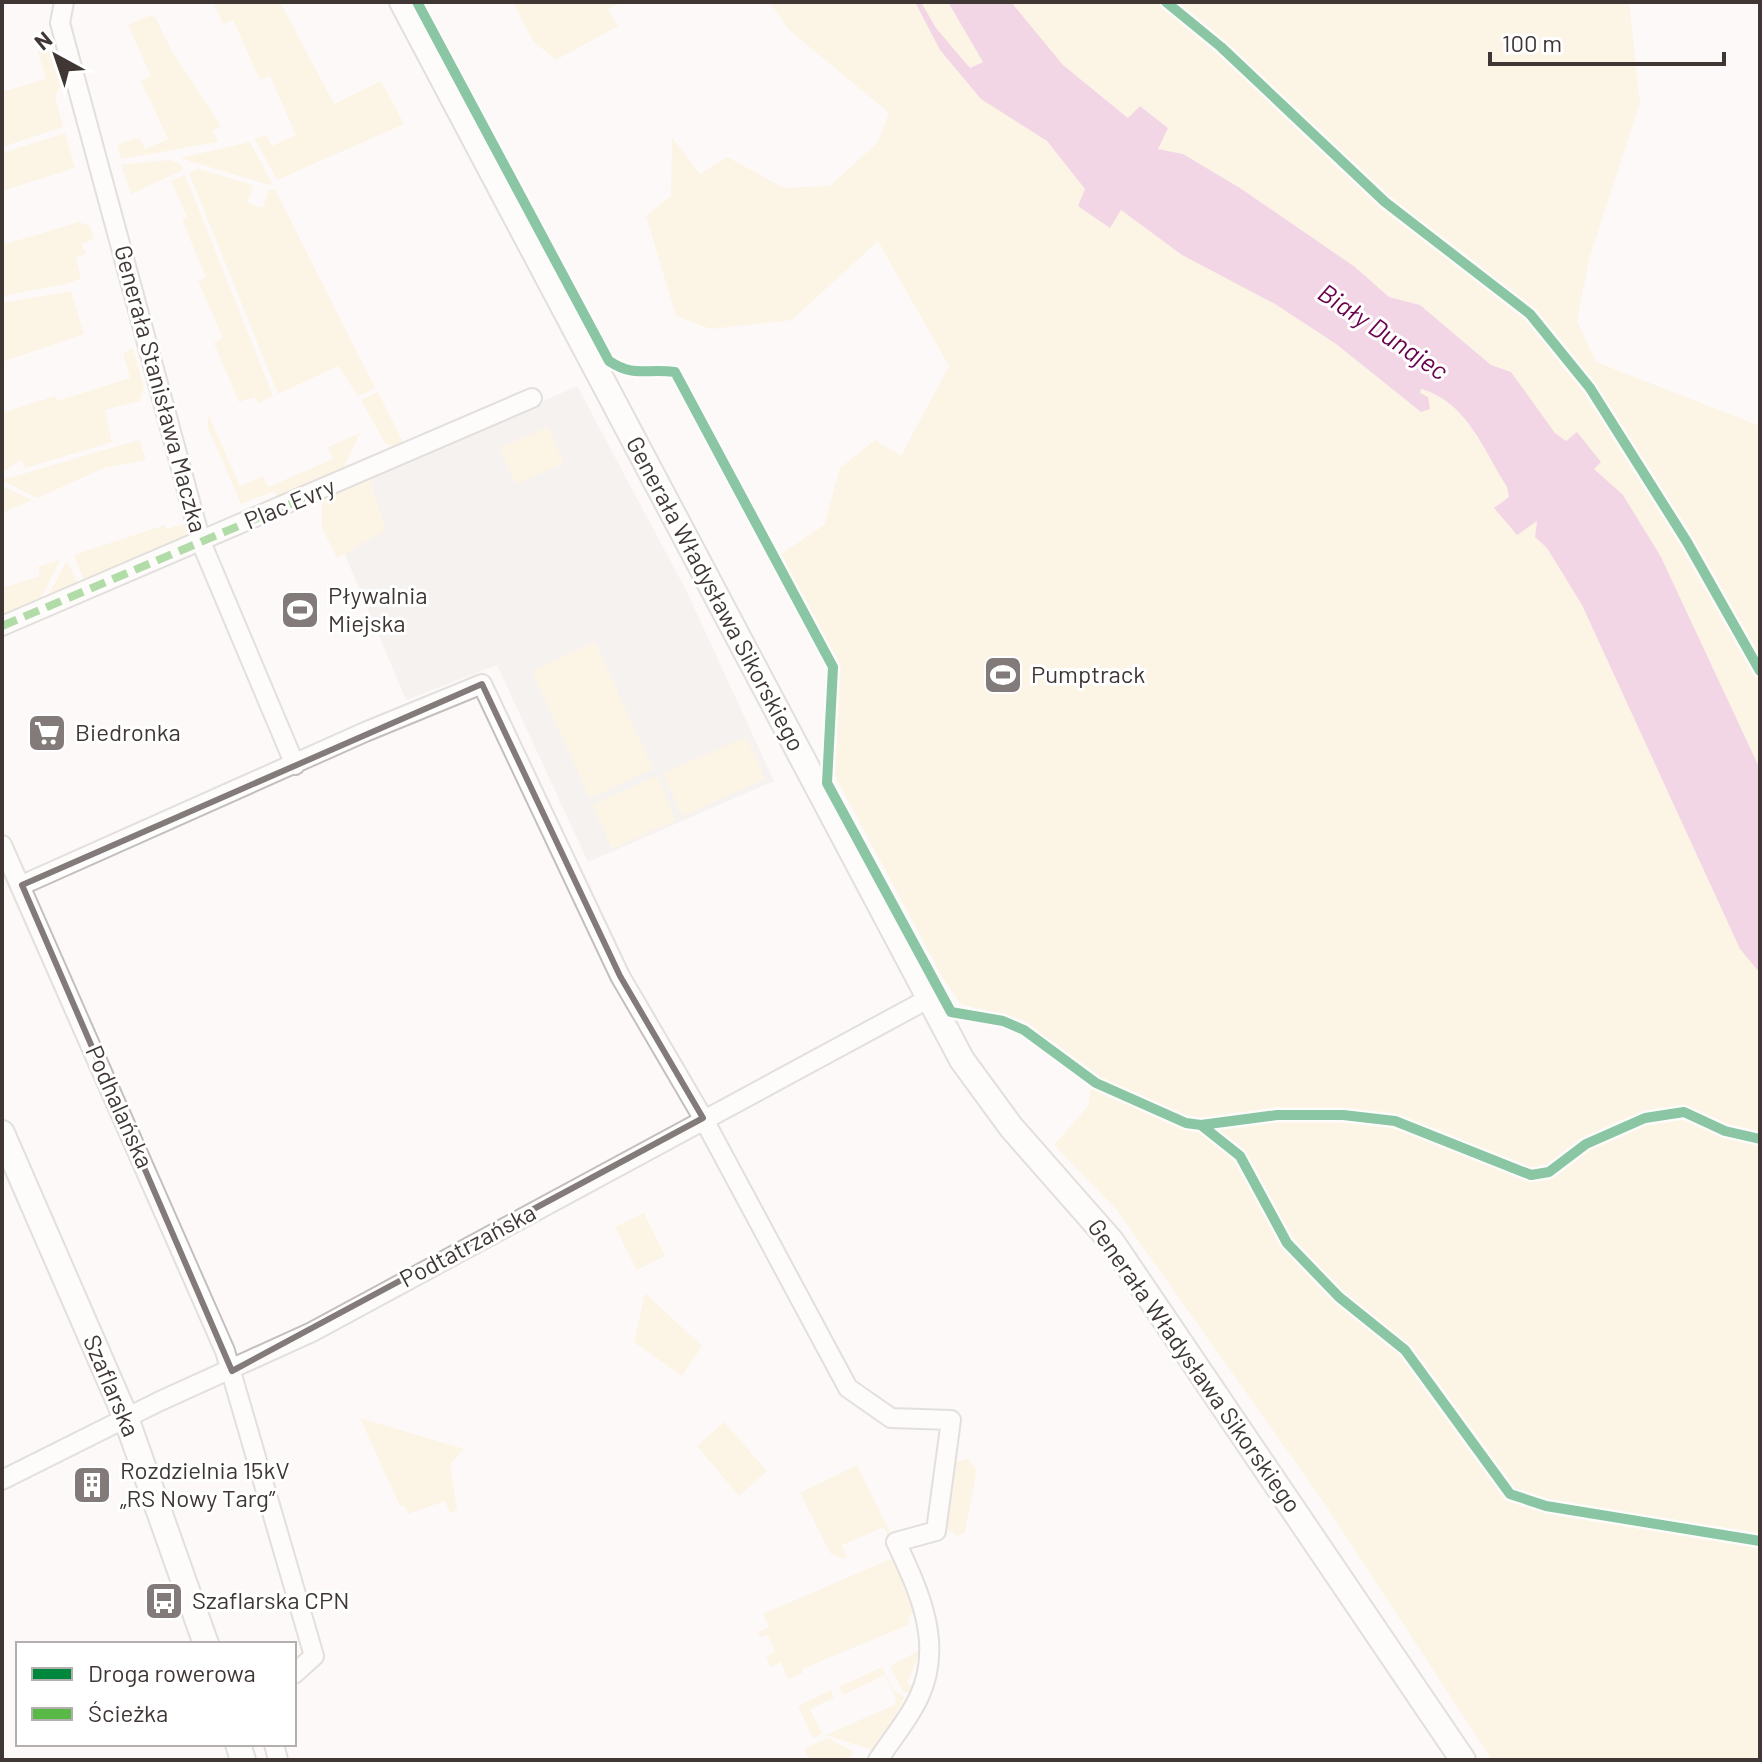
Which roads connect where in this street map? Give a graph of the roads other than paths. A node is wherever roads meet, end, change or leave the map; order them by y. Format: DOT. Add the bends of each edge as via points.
graph roads {
  1 [pos="64,2"];
  2 [pos="402,2"];
  3 [pos="532,398"];
  4 [pos="201,542"];
  5 [pos="2,626"];
  6 [pos="295,765"];
  7 [pos="2,845"];
  8 [pos="22,885"];
  9 [pos="928,999"];
  10 [pos="703,1118"];
  11 [pos="2,1133"];
  12 [pos="232,1371"];
  13 [pos="126,1418"];
  14 [pos="2,1480"];
  15 [pos="205,1642"];
  16 [pos="296,1672"];
  17 [pos="878,1760"];
  18 [pos="1463,1760"];
  1 -- 4 [label="street, Generała Stanisława Maczka" via="60,23"];
  2 -- 9 [label="street, Generała Władysława Sikorskiego"];
  3 -- 4 [label="street, Plac Evry"];
  4 -- 5 [label="street, Plac Evry"];
  4 -- 6 [label="street, Generała Stanisława Maczka"];
  6 -- 8 [label="street"];
  6 -- 10 [label="street" via="482,684 620,976"];
  7 -- 8 [label="street, Podhalańska"];
  8 -- 12 [label="street, Podhalańska"];
  9 -- 10 [label="street, Podtatrzańska"];
  9 -- 18 [label="street, Generała Władysława Sikorskiego" via="987,1097 1112,1242"];
  10 -- 12 [label="street, Podtatrzańska"];
  10 -- 17 [label="street" via="848,1388 891,1418 951,1420 936,1531 896,1542 918,1588 931,1648 920,1696"];
  11 -- 13 [label="street, Szaflarska"];
  12 -- 13 [label="street, Podtatrzańska"];
  12 -- 16 [label="street, Podhalańska" via="314,1656"];
  13 -- 14 [label="street, Podtatrzańska"];
  13 -- 15 [label="street, Szaflarska"];
}
